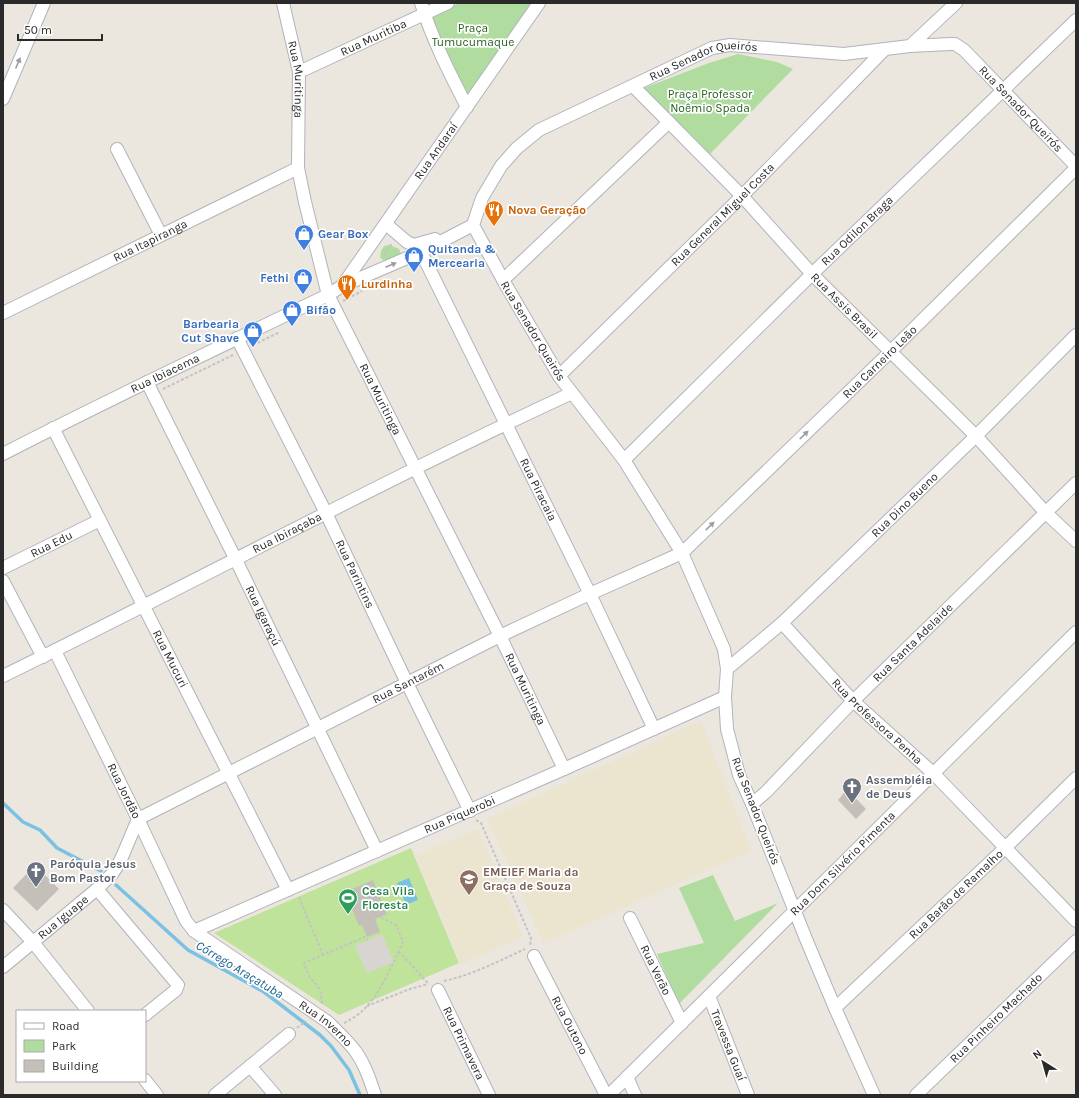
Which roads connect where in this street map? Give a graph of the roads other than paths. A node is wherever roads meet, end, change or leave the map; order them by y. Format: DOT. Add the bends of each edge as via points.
graph roads {
  1 [pos="44,3"];
  2 [pos="284,3"];
  3 [pos="448,3"];
  4 [pos="539,3"];
  5 [pos="956,3"];
  6 [pos="422,9"];
  7 [pos="1076,20"];
  8 [pos="910,46"];
  9 [pos="884,50"];
  10 [pos="299,72"];
  11 [pos="633,86"];
  12 [pos="1003,90"];
  13 [pos="3,99"];
  14 [pos="467,107"];
  15 [pos="669,122"];
  16 [pos="117,149"];
  17 [pos="1076,167"];
  18 [pos="298,168"];
  19 [pos="742,196"];
  20 [pos="386,224"];
  21 [pos="473,225"];
  22 [pos="161,235"];
  23 [pos="447,239"];
  24 [pos="421,252"];
  25 [pos="812,274"];
  26 [pos="503,280"];
  27 [pos="342,286"];
  28 [pos="328,295"];
  29 [pos="3,313"];
  30 [pos="1076,335"];
  31 [pos="237,338"];
  32 [pos="890,352"];
  33 [pos="559,376"];
  34 [pos="147,382"];
  35 [pos="572,393"];
  36 [pos="505,424"];
  37 [pos="53,428"];
  38 [pos="976,436"];
  39 [pos="3,454"];
  40 [pos="624,460"];
  41 [pos="416,469"];
  42 [pos="1076,483"];
  43 [pos="1046,512"];
  44 [pos="326,513"];
  45 [pos="100,520"];
  46 [pos="1076,541"];
  47 [pos="682,553"];
  48 [pos="236,560"];
  49 [pos="3,568"];
  50 [pos="3,581"];
  51 [pos="590,594"];
  52 [pos="144,606"];
  53 [pos="782,623"];
  54 [pos="1076,632"];
  55 [pos="500,636"];
  56 [pos="55,651"];
  57 [pos="43,657"];
  58 [pos="727,668"];
  59 [pos="3,676"];
  60 [pos="407,683"];
  61 [pos="726,696"];
  62 [pos="853,701"];
  63 [pos="318,728"];
  64 [pos="654,729"];
  65 [pos="564,769"];
  66 [pos="228,773"];
  67 [pos="933,773"];
  68 [pos="1076,778"];
  69 [pos="752,804"];
  70 [pos="470,811"];
  71 [pos="138,819"];
  72 [pos="1005,848"];
  73 [pos="377,851"];
  74 [pos="97,888"];
  75 [pos="291,889"];
  76 [pos="3,910"];
  77 [pos="794,911"];
  78 [pos="630,918"];
  79 [pos="1076,921"];
  80 [pos="194,931"];
  81 [pos="32,941"];
  82 [pos="1076,941"];
  83 [pos="534,956"];
  84 [pos="3,967"];
  85 [pos="436,985"];
  86 [pos="709,996"];
  87 [pos="835,1008"];
  88 [pos="87,1010"];
  89 [pos="146,1014"];
  90 [pos="682,1023"];
  91 [pos="293,1031"];
  92 [pos="250,1066"];
  93 [pos="627,1077"];
  94 [pos="146,1081"];
  95 [pos="157,1095"];
  96 [pos="214,1095"];
  97 [pos="275,1095"];
  98 [pos="375,1095"];
  99 [pos="489,1095"];
  100 [pos="606,1095"];
  101 [pos="609,1095"];
  102 [pos="635,1095"];
  103 [pos="748,1095"];
  104 [pos="874,1095"];
  105 [pos="916,1095"];
  13 -- 1 [label="street, one-way"];
  2 -- 10 [label="street, Rua Muritinga"];
  3 -- 6 [label="street, Rua Muritiba"];
  4 -- 14 [label="street, Rua Andaraí"];
  5 -- 8 [label="street"];
  6 -- 10 [label="street, Rua Muritiba"];
  6 -- 14 [label="street"];
  7 -- 12 [label="street, Rua Odilon Braga"];
  8 -- 9 [label="street, Rua Senador Queirós"];
  8 -- 12 [label="street, Rua Senador Queirós" via="955,44"];
  9 -- 11 [label="street, Rua Senador Queirós" via="844,54 730,45 712,48"];
  9 -- 19 [label="street, Rua General Miguel Costa"];
  10 -- 18 [label="street, Rua Muritinga"];
  11 -- 15 [label="street, Rua Assis Brasil"];
  11 -- 21 [label="street, Rua Senador Queirós" via="539,130 517,148 501,166 482,198"];
  12 -- 17 [label="street, Rua Senador Queirós"];
  12 -- 25 [label="street, Rua Odilon Braga"];
  14 -- 20 [label="street, Rua Andaraí"];
  15 -- 19 [label="street, Rua Assis Brasil"];
  15 -- 26 [label="street"];
  16 -- 22 [label="street"];
  17 -- 32 [label="street, Rua Carneiro Leão"];
  18 -- 22 [label="street, Rua Itapiranga"];
  18 -- 28 [label="street, Rua Muritinga"];
  19 -- 25 [label="street, Rua Assis Brasil"];
  19 -- 33 [label="street, Rua General Miguel Costa"];
  20 -- 23 [label="street" via="414,245 441,236"];
  20 -- 27 [label="street, Rua Andaraí"];
  21 -- 23 [label="street"];
  21 -- 26 [label="street, Rua Senador Queirós"];
  22 -- 29 [label="street, Rua Itapiranga"];
  23 -- 24 [label="street"];
  27 -- 24 [label="street, one-way"];
  24 -- 36 [label="street, Rua Piracaia"];
  25 -- 32 [label="street, Rua Assis Brasil"];
  25 -- 40 [label="street, Rua Odilon Braga"];
  26 -- 33 [label="street, Rua Senador Queirós"];
  27 -- 28 [label="street, Rua Andaraí"];
  28 -- 31 [label="street, Rua Ibiacema"];
  28 -- 41 [label="street, Rua Muritinga"];
  30 -- 38 [label="street, Rua Dino Bueno"];
  31 -- 34 [label="street, Rua Ibiacema"];
  31 -- 44 [label="street, Rua Parintins"];
  32 -- 38 [label="street, Rua Assis Brasil"];
  47 -- 32 [label="street, Rua Carneiro Leão, one-way"];
  33 -- 35 [label="street, Rua Senador Queirós"];
  34 -- 37 [label="street, Rua Ibiacema"];
  34 -- 48 [label="street, Rua Igaraçú"];
  35 -- 36 [label="street, Rua Ibiraçaba"];
  35 -- 40 [label="street, Rua Senador Queirós"];
  36 -- 41 [label="street, Rua Ibiraçaba"];
  36 -- 51 [label="street, Rua Piracaia"];
  37 -- 39 [label="street, Rua Ibiacema"];
  37 -- 45 [label="street, Rua Mucuri"];
  38 -- 43 [label="street, Rua Assis Brasil"];
  38 -- 53 [label="street, Rua Dino Bueno"];
  40 -- 47 [label="street, Rua Senador Queirós"];
  41 -- 44 [label="street, Rua Ibiraçaba"];
  41 -- 55 [label="street, Rua Muritinga"];
  42 -- 43 [label="street, Rua Santa Adelaide"];
  43 -- 46 [label="street, Rua Assis Brasil"];
  43 -- 62 [label="street, Rua Santa Adelaide"];
  44 -- 48 [label="street, Rua Ibiraçaba"];
  44 -- 60 [label="street, Rua Parintins"];
  45 -- 49 [label="street, Rua Edu"];
  45 -- 52 [label="street, Rua Mucuri"];
  47 -- 51 [label="street, Rua Santarém"];
  47 -- 58 [label="street, Rua Senador Queirós" via="724,649"];
  48 -- 52 [label="street, Rua Ibiraçaba"];
  48 -- 63 [label="street, Rua Igaraçú"];
  50 -- 57 [label="street"];
  51 -- 55 [label="street, Rua Santarém"];
  51 -- 64 [label="street, Rua Piracaia"];
  52 -- 56 [label="street, Rua Ibiraçaba"];
  52 -- 66 [label="street, Rua Mucuri"];
  53 -- 58 [label="street, Rua Dino Bueno"];
  53 -- 62 [label="street, Rua Professora Penha"];
  54 -- 67 [label="street, Rua Dom Silvério Pimenta"];
  55 -- 60 [label="street, Rua Santarém"];
  55 -- 65 [label="street, Rua Muritinga"];
  56 -- 57 [label="street, Rua Ibiraçaba"];
  56 -- 71 [label="street, Rua Jordão"];
  57 -- 59 [label="street, Rua Ibiraçaba"];
  58 -- 61 [label="street, Rua Senador Queirós"];
  60 -- 63 [label="street, Rua Santarém"];
  60 -- 70 [label="street, Rua Parintins"];
  61 -- 64 [label="street, Rua Piquerobi"];
  61 -- 69 [label="street, Rua Senador Queirós" via="727,729 739,775"];
  62 -- 67 [label="street, Rua Professora Penha"];
  62 -- 69 [label="street, Rua Santa Adelaide"];
  63 -- 66 [label="street, Rua Santarém"];
  63 -- 73 [label="street, Rua Igaraçú"];
  64 -- 65 [label="street, Rua Piquerobi"];
  65 -- 70 [label="street, Rua Piquerobi"];
  66 -- 71 [label="street, Rua Santarém"];
  66 -- 75 [label="street, Rua Mucuri"];
  67 -- 72 [label="street, Rua Professora Penha"];
  67 -- 77 [label="street, Rua Dom Silvério Pimenta"];
  68 -- 72 [label="street, Rua Barão de Ramalho"];
  69 -- 77 [label="street, Rua Senador Queirós"];
  70 -- 73 [label="street, Rua Piquerobi"];
  71 -- 74 [label="street, Rua Iguape" via="118,865"];
  71 -- 80 [label="street, Rua Jordão" via="186,921"];
  72 -- 79 [label="street, Rua Professora Penha"];
  72 -- 87 [label="street, Rua Barão de Ramalho"];
  73 -- 75 [label="street, Rua Piquerobi"];
  74 -- 81 [label="street, Rua Iguape"];
  74 -- 89 [label="street" via="178,985 176,990"];
  75 -- 80 [label="street, Rua Piquerobi"];
  76 -- 81 [label="street"];
  77 -- 86 [label="street, Rua Dom Silvério Pimenta"];
  77 -- 87 [label="street, Rua Senador Queirós"];
  78 -- 90 [label="street, Rua Verão"];
  80 -- 98 [label="street, Rua Inverno" via="328,1022 356,1052"];
  81 -- 84 [label="street, Rua Iguape"];
  81 -- 88 [label="street"];
  82 -- 105 [label="street, Rua Pinheiro Machado"];
  83 -- 100 [label="street, Rua Outono"];
  85 -- 99 [label="street, Rua Primavera"];
  86 -- 90 [label="street, Rua Dom Silvério Pimenta"];
  86 -- 103 [label="street, Travessa Guaí"];
  87 -- 104 [label="street, Rua Senador Queirós"];
  90 -- 93 [label="street, Rua Dom Silvério Pimenta"];
  91 -- 92 [label="street"];
  92 -- 96 [label="street"];
  92 -- 97 [label="street"];
  93 -- 101 [label="street, Rua Dom Silvério Pimenta"];
  93 -- 102 [label="street"];
  94 -- 95 [label="street"];
}
